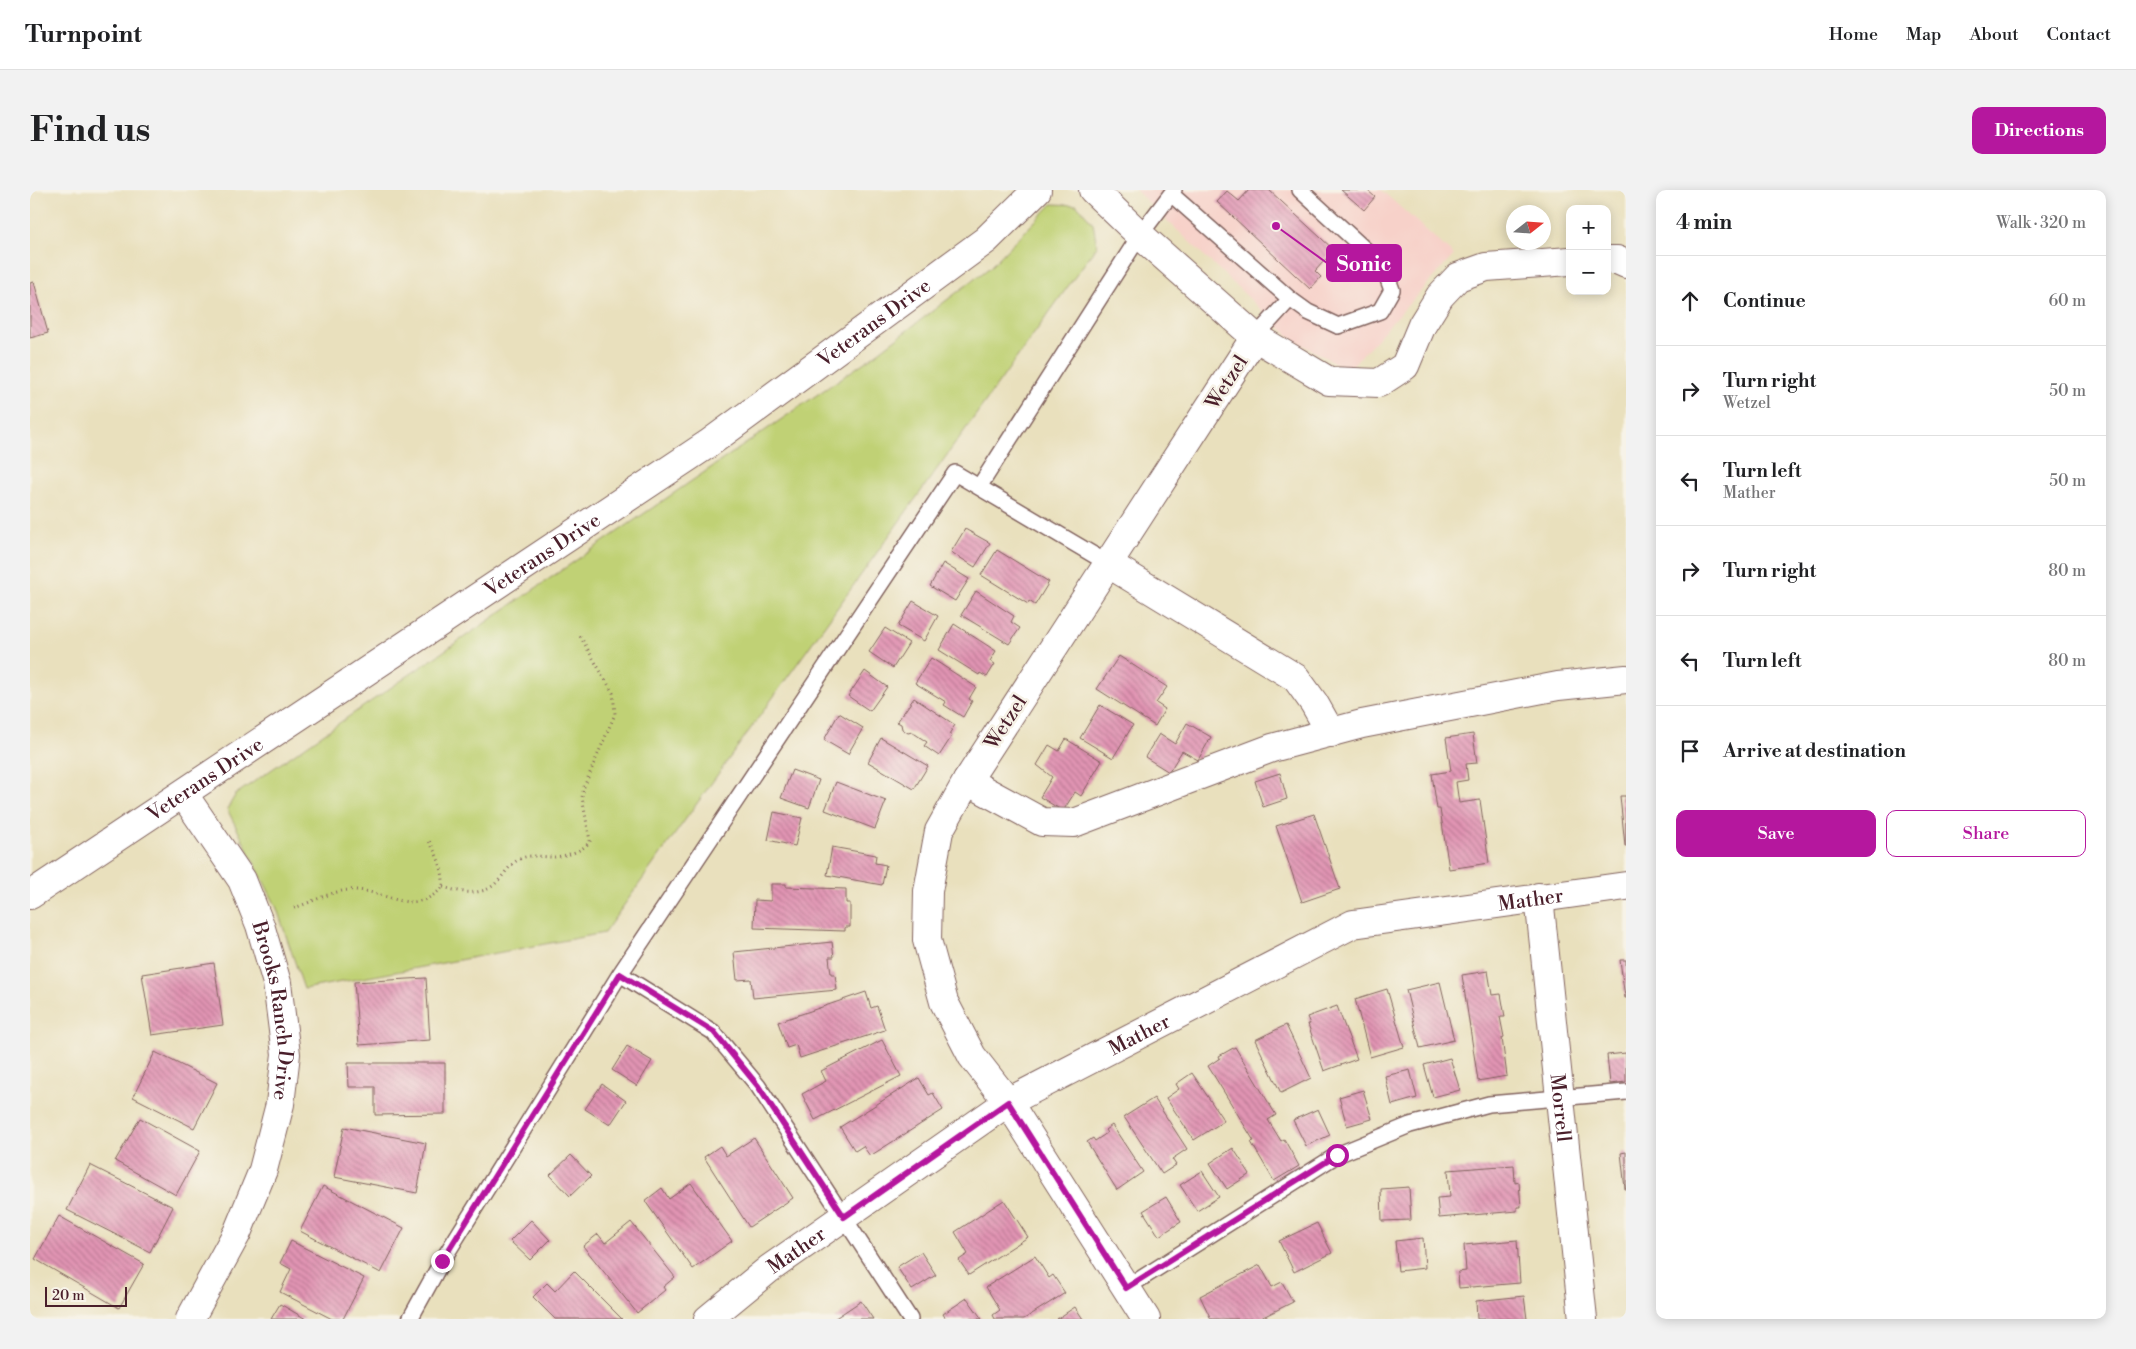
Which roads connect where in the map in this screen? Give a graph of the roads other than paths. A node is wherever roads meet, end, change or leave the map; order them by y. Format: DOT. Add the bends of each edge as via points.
graph roads {
  1 [pos="1037,190"];
  2 [pos="1094,190"];
  3 [pos="1300,190"];
  4 [pos="1173,192"];
  5 [pos="1140,235"];
  6 [pos="1611,260"];
  7 [pos="1566,262"];
  8 [pos="1626,264"];
  9 [pos="1290,299"];
  10 [pos="1255,337"];
  11 [pos="979,487"];
  12 [pos="1109,564"];
  13 [pos="1626,679"];
  14 [pos="1331,733"];
  15 [pos="967,781"];
  16 [pos="184,795"];
  17 [pos="1626,886"];
  18 [pos="30,896"];
  19 [pos="1539,897"];
  20 [pos="620,974"];
  21 [pos="1626,1092"];
  22 [pos="1560,1098"];
  23 [pos="1008,1102"];
  24 [pos="844,1217"];
  25 [pos="1126,1288"];
  26 [pos="190,1319"];
  27 [pos="410,1319"];
  28 [pos="708,1319"];
  29 [pos="910,1319"];
  30 [pos="1146,1319"];
  31 [pos="1583,1319"];
  1 -- 16 [label="street, Veterans Drive" via="986,240 708,444"];
  2 -- 5 [label="street, Wetzel"];
  3 -- 9 [label="lane" via="1383,266 1392,290 1380,311 1338,326 1308,312"];
  4 -- 5 [label="lane"];
  4 -- 9 [label="lane"];
  5 -- 10 [label="street, Wetzel"];
  5 -- 11 [label="lane"];
  6 -- 8 [label="street"];
  7 -- 10 [label="street" via="1486,267 1458,278 1440,296 1422,325 1406,366 1380,383 1329,381"];
  9 -- 10 [label="lane"];
  10 -- 12 [label="street, Wetzel"];
  11 -- 12 [label="lane"];
  11 -- 20 [label="lane" via="955,473"];
  12 -- 14 [label="street" via="1296,678"];
  12 -- 15 [label="street, Wetzel"];
  13 -- 14 [label="street" via="1558,686 1362,724"];
  14 -- 15 [label="street" via="1272,748 1074,823 1042,822"];
  15 -- 23 [label="street, Wetzel" via="939,831 928,891 927,940 944,1002 972,1056"];
  16 -- 18 [label="street, Veterans Drive"];
  16 -- 26 [label="street, Brooks Ranch Drive" via="242,880 260,925 277,983 286,1054 280,1104 263,1170 237,1233"];
  17 -- 19 [label="street, Mather"];
  19 -- 22 [label="street, Morrell"];
  19 -- 23 [label="street, Mather" via="1353,924"];
  20 -- 24 [label="lane" via="714,1032 758,1086"];
  20 -- 27 [label="lane" via="442,1261"];
  21 -- 22 [label="lane"];
  22 -- 25 [label="lane" via="1489,1104 1410,1125 1337,1155"];
  22 -- 31 [label="street, Morrell"];
  23 -- 24 [label="street, Mather"];
  23 -- 25 [label="street, Wetzel"];
  24 -- 28 [label="street, Mather" via="769,1269"];
  24 -- 29 [label="lane"];
  25 -- 30 [label="street, Wetzel"];
}
